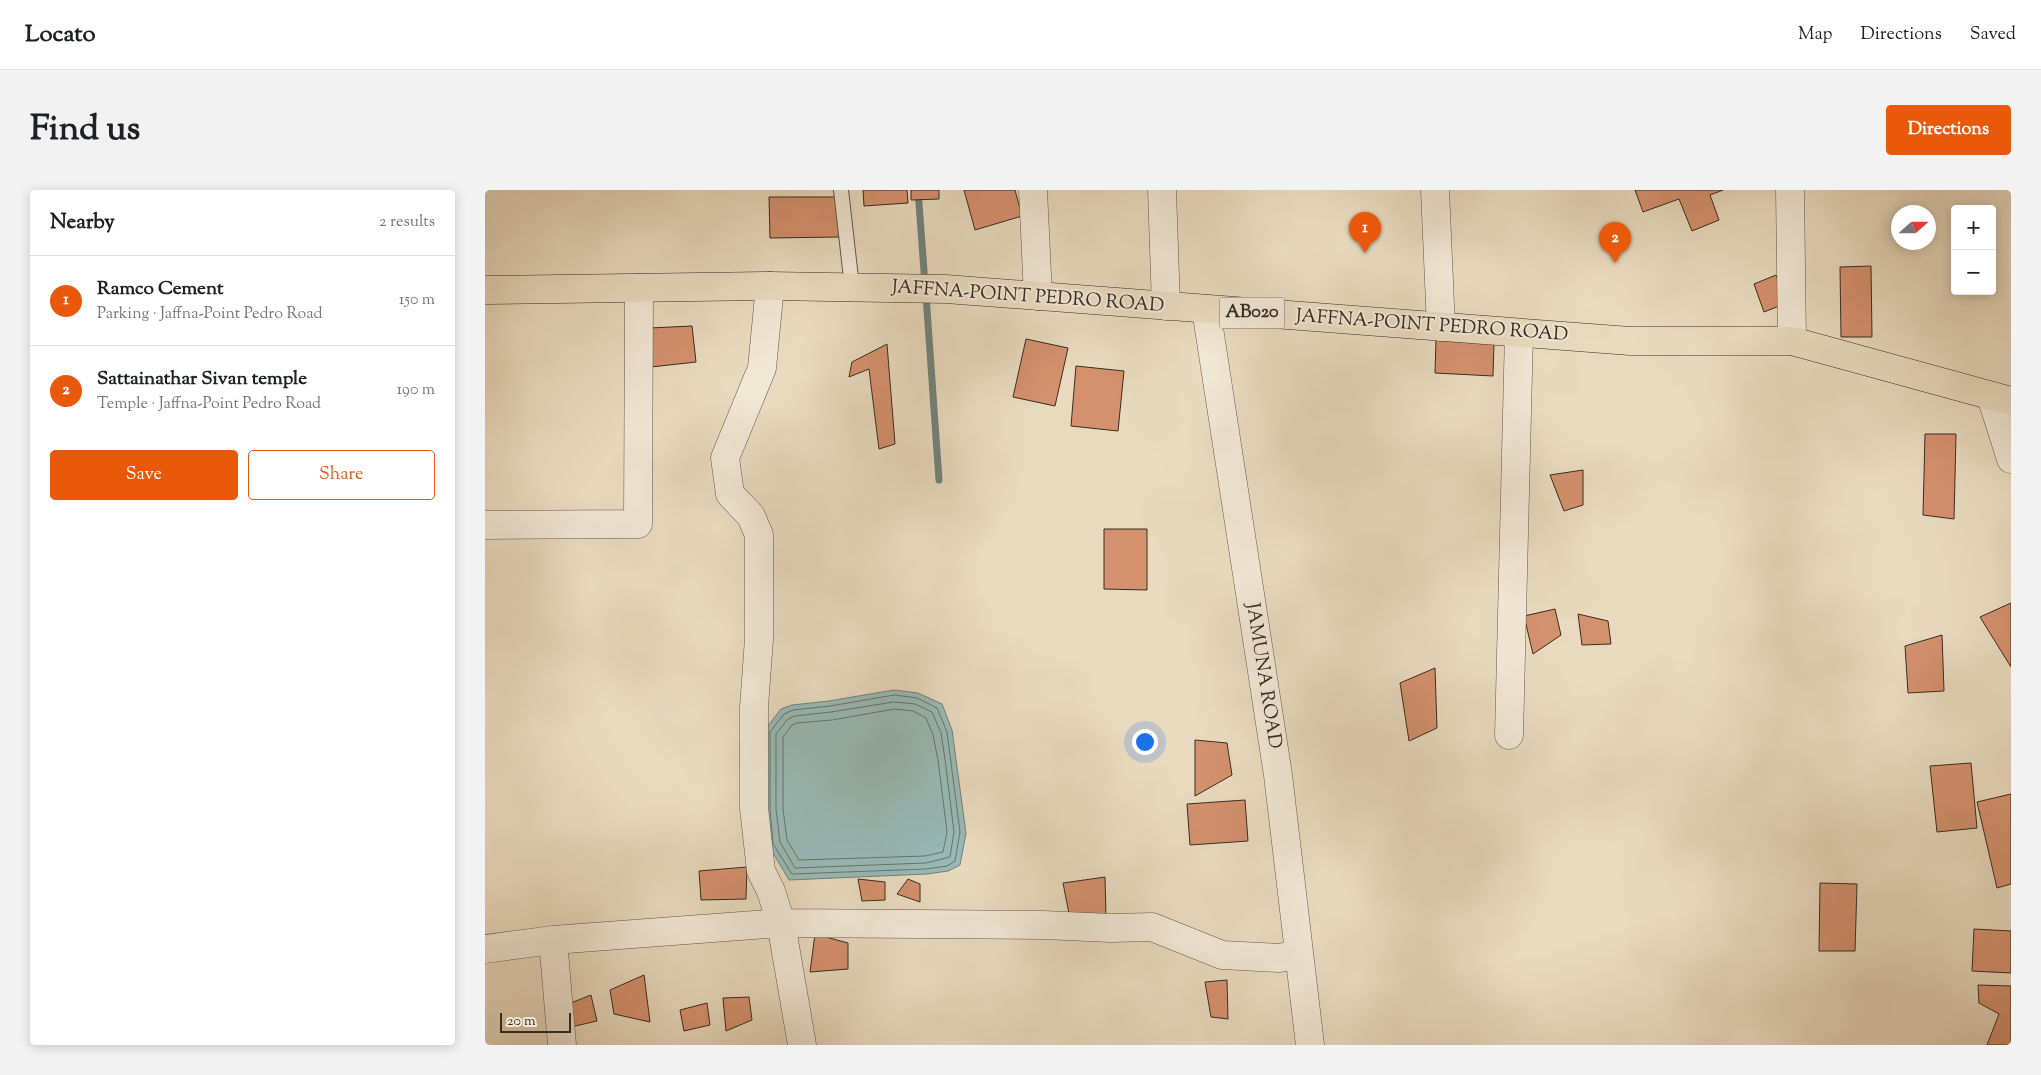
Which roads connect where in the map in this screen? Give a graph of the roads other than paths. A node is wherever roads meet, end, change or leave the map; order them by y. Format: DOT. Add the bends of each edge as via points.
graph roads {
  1 [pos="841,190"];
  2 [pos="1033,190"];
  3 [pos="1162,190"];
  4 [pos="1435,190"];
  5 [pos="1790,190"];
  6 [pos="770,286"];
  7 [pos="852,287"];
  8 [pos="639,288"];
  9 [pos="485,290"];
  10 [pos="1038,296"];
  11 [pos="1166,306"];
  12 [pos="1206,309"];
  13 [pos="1441,327"];
  14 [pos="1519,333"];
  15 [pos="1792,341"];
  16 [pos="2001,399"];
  17 [pos="2011,459"];
  18 [pos="485,525"];
  19 [pos="1509,735"];
  20 [pos="781,923"];
  21 [pos="553,940"];
  22 [pos="485,949"];
  23 [pos="1299,954"];
  24 [pos="562,1045"];
  25 [pos="802,1045"];
  26 [pos="1310,1045"];
  1 -- 7 [label="lane"];
  2 -- 10 [label="street"];
  3 -- 11 [label="street"];
  4 -- 13 [label="street"];
  5 -- 15 [label="street"];
  6 -- 7 [label="main road, JAFFNA-POINT PEDRO ROAD / AB020"];
  6 -- 8 [label="main road, JAFFNA-POINT PEDRO ROAD / AB020"];
  6 -- 20 [label="street" via="762,368 725,458 730,494 751,516 759,535 754,808 761,872"];
  7 -- 10 [label="main road, JAFFNA-POINT PEDRO ROAD / AB020" via="946,289"];
  8 -- 9 [label="main road, JAFFNA-POINT PEDRO ROAD / AB020"];
  8 -- 18 [label="street" via="638,524"];
  10 -- 11 [label="main road, JAFFNA-POINT PEDRO ROAD / AB020"];
  11 -- 12 [label="main road, JAFFNA-POINT PEDRO ROAD / AB020"];
  12 -- 13 [label="main road, JAFFNA-POINT PEDRO ROAD / AB020"];
  12 -- 23 [label="street, JAMUNA ROAD" via="1278,775"];
  13 -- 14 [label="main road, JAFFNA-POINT PEDRO ROAD / AB020"];
  14 -- 15 [label="main road, JAFFNA-POINT PEDRO ROAD / AB020" via="1630,341"];
  14 -- 19 [label="street"];
  15 -- 16 [label="main road, JAFFNA-POINT PEDRO ROAD / AB020"];
  16 -- 17 [label="street"];
  20 -- 21 [label="street"];
  20 -- 23 [label="street" via="1152,927 1222,955 1279,958"];
  20 -- 25 [label="street"];
  21 -- 22 [label="street"];
  21 -- 24 [label="street"];
  23 -- 26 [label="street, JAMUNA ROAD"];
}
